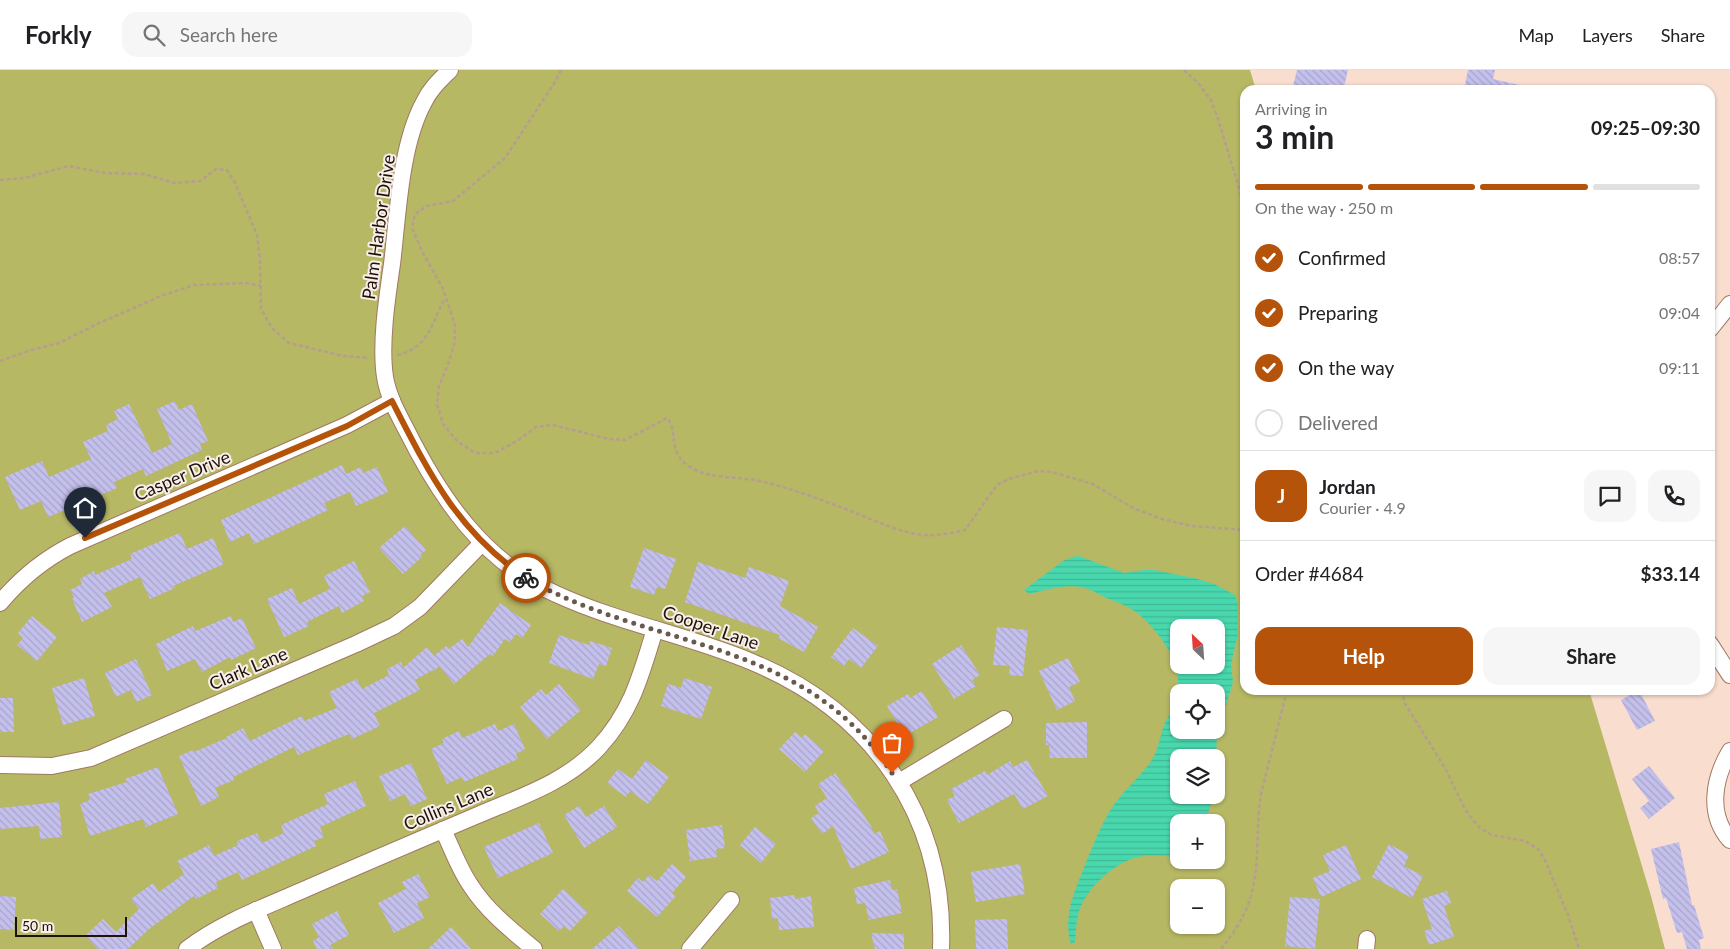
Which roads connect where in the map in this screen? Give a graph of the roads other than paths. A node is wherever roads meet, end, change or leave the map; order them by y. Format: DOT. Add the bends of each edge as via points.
graph roads {
  1 [pos="450,70"];
  2 [pos="1728,311"];
  3 [pos="1715,323"];
  4 [pos="392,401"];
  5 [pos="482,543"];
  6 [pos="0,603"];
  7 [pos="655,629"];
  8 [pos="1715,652"];
  9 [pos="1730,675"];
  10 [pos="1004,719"];
  11 [pos="1730,751"];
  12 [pos="0,765"];
  13 [pos="899,782"];
  14 [pos="443,830"];
  15 [pos="1730,840"];
  16 [pos="731,900"];
  17 [pos="256,910"];
  18 [pos="187,949"];
  19 [pos="273,949"];
  20 [pos="534,949"];
  21 [pos="690,949"];
  22 [pos="941,949"];
  1 -- 4 [label="street, Palm Harbor Drive" via="424,102 410,140 403,177 384,358 385,379"];
  2 -- 3 [label="street"];
  4 -- 5 [label="street, Cooper Lane" via="435,483"];
  4 -- 6 [label="street, Casper Drive" via="347,426 70,546 30,572"];
  5 -- 7 [label="street, Cooper Lane" via="514,570 546,590"];
  5 -- 12 [label="street, Clark Lane" via="420,607 394,626 361,642 91,758 52,766"];
  7 -- 13 [label="street, Cooper Lane" via="750,661 811,692 858,730"];
  7 -- 14 [label="street, Collins Lane" via="630,703 607,738 588,758 547,785"];
  8 -- 9 [label="street"];
  10 -- 13 [label="street"];
  11 -- 15 [label="street" via="1720,770 1715,803 1720,824"];
  13 -- 22 [label="street, Cooper Lane" via="920,823 932,860 940,900"];
  14 -- 17 [label="street, Collins Lane"];
  14 -- 20 [label="street" via="476,893 503,924"];
  16 -- 21 [label="street"];
  17 -- 18 [label="street, Collins Lane" via="214,930"];
  17 -- 19 [label="street"];
}
